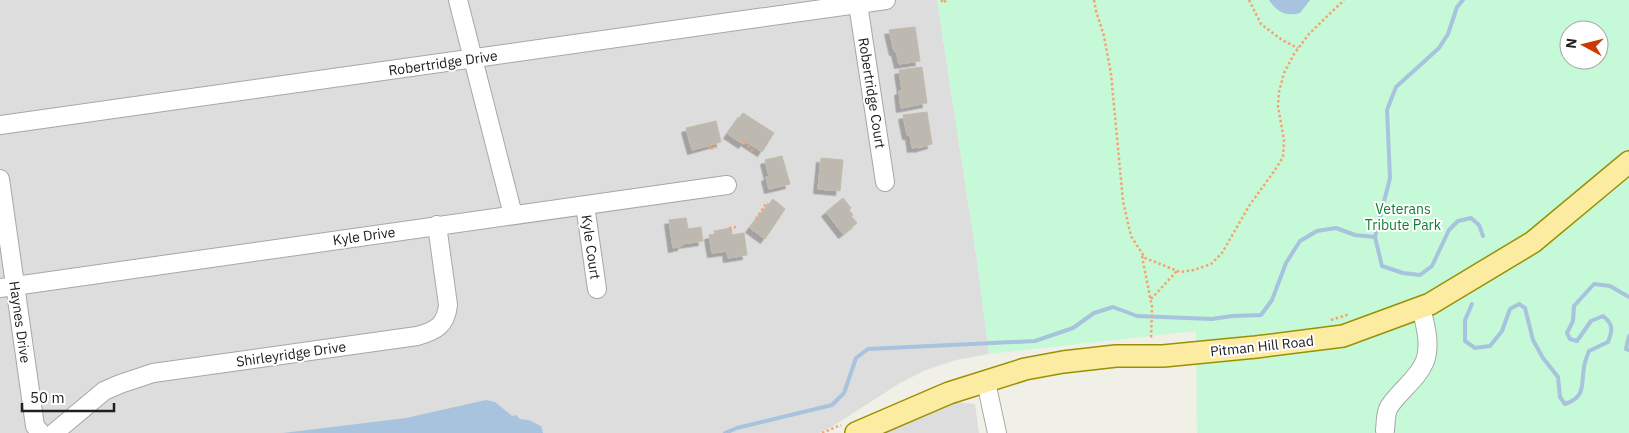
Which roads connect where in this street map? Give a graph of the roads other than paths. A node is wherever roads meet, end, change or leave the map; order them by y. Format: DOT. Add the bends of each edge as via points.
graph roads {
  1 [pos="458,0"];
  2 [pos="886,0"];
  3 [pos="858,4"];
  4 [pos="474,58"];
  5 [pos="0,125"];
  6 [pos="1629,162"];
  7 [pos="0,179"];
  8 [pos="885,182"];
  9 [pos="728,185"];
  10 [pos="585,205"];
  11 [pos="513,215"];
  12 [pos="437,226"];
  13 [pos="7,287"];
  14 [pos="597,289"];
  15 [pos="1422,307"];
  16 [pos="986,382"];
  17 [pos="852,427"];
  18 [pos="1385,430"];
  19 [pos="41,433"];
  20 [pos="54,433"];
  21 [pos="997,433"];
  1 -- 4 [label="street"];
  2 -- 3 [label="street, Robertridge Drive"];
  3 -- 4 [label="street, Robertridge Drive"];
  3 -- 8 [label="street, Robertridge Court"];
  4 -- 5 [label="street, Robertridge Drive"];
  4 -- 11 [label="street"];
  6 -- 15 [label="main road, Pitman Hill Road" via="1533,242"];
  7 -- 13 [label="street, Haynes Drive"];
  9 -- 10 [label="street, Kyle Drive"];
  10 -- 11 [label="street, Kyle Drive"];
  10 -- 14 [label="street, Kyle Court"];
  11 -- 12 [label="street, Kyle Drive"];
  12 -- 13 [label="street, Kyle Drive"];
  12 -- 20 [label="street, Shirleyridge Drive" via="448,305 447,316 430,332 137,378 104,391"];
  13 -- 19 [label="street, Haynes Drive" via="35,426"];
  15 -- 16 [label="main road, Pitman Hill Road" via="1342,336 1256,348 1063,362"];
  15 -- 18 [label="street" via="1427,333 1425,362 1390,407"];
  16 -- 17 [label="main road, Pitman Hill Road"];
  16 -- 21 [label="street"];
}
